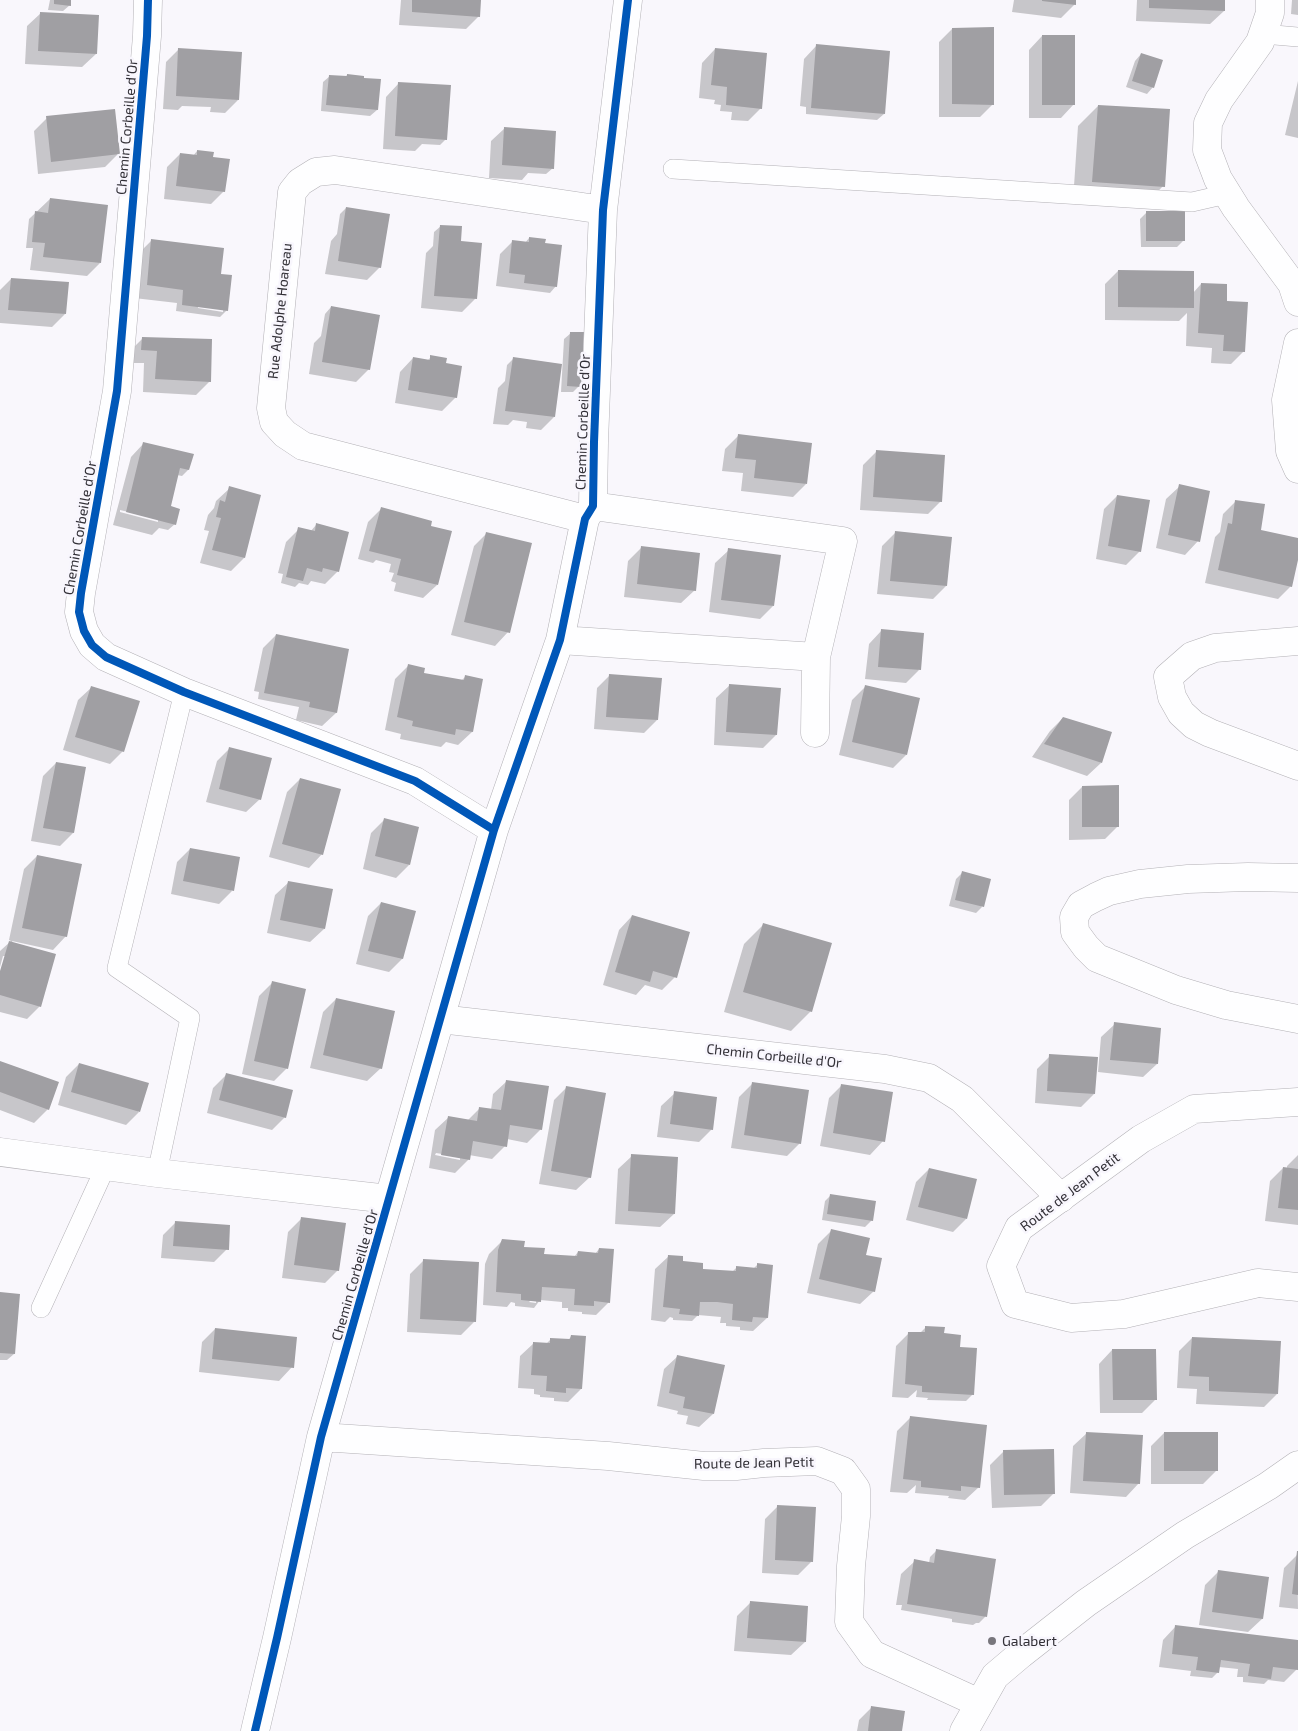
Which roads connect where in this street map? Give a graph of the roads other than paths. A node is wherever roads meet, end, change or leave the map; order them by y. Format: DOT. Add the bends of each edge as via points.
graph roads {
  1 [pos="148,0"];
  2 [pos="628,0"];
  3 [pos="1270,0"];
  4 [pos="1263,34"];
  5 [pos="1298,37"];
  6 [pos="673,169"];
  7 [pos="1228,194"];
  8 [pos="603,210"];
  9 [pos="1298,302"];
  10 [pos="1298,343"];
  11 [pos="1298,470"];
  12 [pos="589,512"];
  13 [pos="560,640"];
  14 [pos="1298,641"];
  15 [pos="816,657"];
  16 [pos="184,692"];
  17 [pos="815,733"];
  18 [pos="1298,766"];
  19 [pos="494,830"];
  20 [pos="1298,878"];
  21 [pos="440,1018"];
  22 [pos="1298,1019"];
  23 [pos="1298,1102"];
  24 [pos="0,1152"];
  25 [pos="106,1166"];
  26 [pos="157,1173"];
  27 [pos="1061,1198"];
  28 [pos="389,1199"];
  29 [pos="1298,1287"];
  30 [pos="41,1308"];
  31 [pos="321,1437"];
  32 [pos="1298,1466"];
  33 [pos="979,1702"];
  34 [pos="255,1731"];
  35 [pos="964,1731"];
  1 -- 16 [label="street, Chemin Corbeille d'Or" via="117,391 79,612 92,645 106,657"];
  2 -- 8 [label="street, Chemin Corbeille d'Or"];
  3 -- 4 [label="street" via="1270,13"];
  4 -- 5 [label="lane"];
  4 -- 7 [label="street" via="1219,100 1208,123 1207,150 1218,179"];
  6 -- 7 [label="lane" via="1192,202"];
  7 -- 9 [label="street" via="1292,284"];
  8 -- 12 [label="street, Chemin Corbeille d'Or"];
  8 -- 12 [label="street, Rue Adolphe Hoareau" via="335,170 316,172 300,182 292,192 271,408 274,422 303,446"];
  10 -- 11 [label="street" via="1286,400 1290,451"];
  12 -- 13 [label="street, Chemin Corbeille d'Or"];
  12 -- 15 [label="street, Rue Adolphe Hoareau" via="843,541"];
  13 -- 15 [label="street"];
  13 -- 19 [label="street, Chemin Corbeille d'Or"];
  14 -- 18 [label="street" via="1215,648 1192,656 1168,677 1172,697 1181,713 1194,725"];
  15 -- 17 [label="street"];
  16 -- 19 [label="street, Chemin Corbeille d'Or" via="415,781"];
  16 -- 26 [label="lane" via="117,968 190,1018"];
  19 -- 21 [label="street, Chemin Corbeille d'Or"];
  20 -- 22 [label="street" via="1198,878 1140,884 1096,897 1081,905 1074,917 1075,932 1097,958 1176,990 1226,1005"];
  21 -- 27 [label="street, Chemin Corbeille d'Or" via="885,1068 929,1078 962,1099"];
  21 -- 28 [label="street, Chemin Corbeille d'Or"];
  23 -- 27 [label="street, Route de Jean Petit" via="1194,1109 1141,1138"];
  24 -- 25 [label="street"];
  25 -- 26 [label="street"];
  25 -- 30 [label="lane"];
  26 -- 28 [label="street"];
  27 -- 29 [label="street, Route de Jean Petit" via="1019,1228 1000,1266 1015,1304 1071,1318 1124,1314 1258,1283"];
  28 -- 31 [label="street, Chemin Corbeille d'Or"];
  31 -- 33 [label="street, Route de Jean Petit" via="608,1456 704,1466 818,1461 843,1471 856,1489 849,1622 872,1654"];
  31 -- 34 [label="street, Chemin Corbeille d'Or"];
  32 -- 33 [label="street" via="1185,1535 1086,1603 995,1676"];
  33 -- 35 [label="street"];
}
